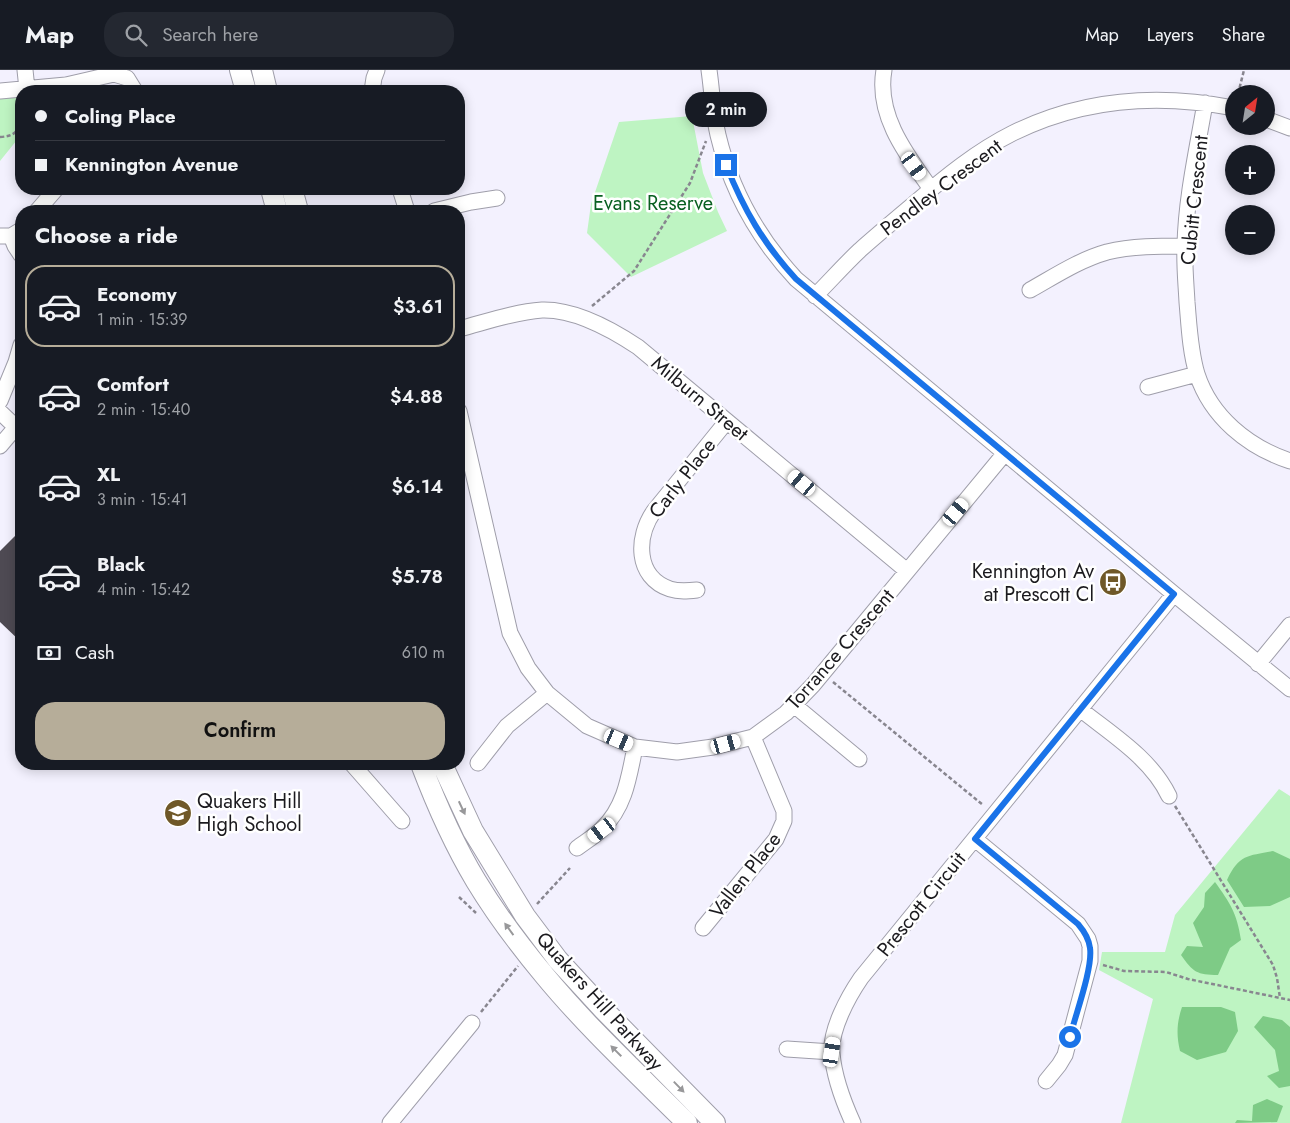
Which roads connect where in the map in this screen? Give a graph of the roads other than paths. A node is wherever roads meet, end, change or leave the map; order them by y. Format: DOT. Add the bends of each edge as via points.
graph roads {
  1 [pos="25,70"];
  2 [pos="240,70"];
  3 [pos="262,70"];
  4 [pos="377,70"];
  5 [pos="709,70"];
  6 [pos="884,70"];
  7 [pos="22,85"];
  8 [pos="63,85"];
  9 [pos="131,85"];
  10 [pos="244,85"];
  11 [pos="266,85"];
  12 [pos="373,85"];
  13 [pos="15,90"];
  14 [pos="0,91"];
  15 [pos="1205,103"];
  16 [pos="1225,106"];
  17 [pos="1275,122"];
  18 [pos="1290,128"];
  19 [pos="931,189"];
  20 [pos="51,195"];
  21 [pos="498,198"];
  22 [pos="42,205"];
  23 [pos="459,205"];
  24 [pos="11,234"];
  25 [pos="15,246"];
  26 [pos="1185,246"];
  27 [pos="1030,290"];
  28 [pos="815,296"];
  29 [pos="465,328"];
  30 [pos="15,364"];
  31 [pos="1197,374"];
  32 [pos="1148,388"];
  33 [pos="0,401"];
  34 [pos="0,412"];
  35 [pos="727,421"];
  36 [pos="15,426"];
  37 [pos="15,432"];
  38 [pos="465,437"];
  39 [pos="0,446"];
  40 [pos="1005,453"];
  41 [pos="1290,461"];
  42 [pos="907,571"];
  43 [pos="697,590"];
  44 [pos="1174,594"];
  45 [pos="1290,625"];
  46 [pos="1258,664"];
  47 [pos="1290,689"];
  48 [pos="547,693"];
  49 [pos="794,705"];
  50 [pos="1080,709"];
  51 [pos="753,737"];
  52 [pos="636,747"];
  53 [pos="859,759"];
  54 [pos="478,763"];
  55 [pos="357,770"];
  56 [pos="423,770"];
  57 [pos="445,770"];
  58 [pos="1169,796"];
  59 [pos="402,821"];
  60 [pos="975,839"];
  61 [pos="577,848"];
  62 [pos="703,928"];
  63 [pos="472,1023"];
  64 [pos="787,1049"];
  65 [pos="832,1052"];
  66 [pos="1046,1081"];
  67 [pos="390,1123"];
  68 [pos="687,1123"];
  69 [pos="714,1123"];
  70 [pos="853,1123"];
  1 -- 7 [label="street"];
  2 -- 10 [label="main road"];
  3 -- 11 [label="main road"];
  4 -- 12 [label="street"];
  5 -- 28 [label="street" via="718,133 736,189 761,237 777,259"];
  6 -- 19 [label="street" via="883,99 889,120 914,166"];
  8 -- 9 [label="street" via="114,74 127,78"];
  13 -- 14 [label="street"];
  15 -- 16 [label="street, Pendley Crescent"];
  15 -- 19 [label="street, Pendley Crescent" via="1126,101 1055,116 987,147"];
  15 -- 26 [label="street, Cubitt Crescent"];
  17 -- 18 [label="street"];
  19 -- 28 [label="street, Pendley Crescent" via="859,250"];
  20 -- 22 [label="street"];
  21 -- 23 [label="street"];
  24 -- 25 [label="street"];
  26 -- 27 [label="street" via="1145,246 1106,253"];
  26 -- 31 [label="street, Cubitt Crescent" via="1188,315"];
  28 -- 40 [label="street"];
  29 -- 35 [label="street, Milburn Street" via="544,310 575,315 638,347"];
  30 -- 33 [label="street"];
  31 -- 32 [label="street"];
  31 -- 41 [label="street, Cubitt Crescent" via="1226,422 1256,447"];
  34 -- 36 [label="street"];
  35 -- 42 [label="street, Milburn Street"];
  35 -- 43 [label="street, Carly Place" via="654,511 642,539 643,561 654,578 669,589"];
  37 -- 39 [label="street"];
  38 -- 48 [label="street, Torrance Crescent" via="510,633 528,668"];
  40 -- 42 [label="street, Torrance Crescent"];
  40 -- 44 [label="street"];
  42 -- 49 [label="street, Torrance Crescent"];
  44 -- 46 [label="street"];
  44 -- 50 [label="street, Prescott Circuit"];
  45 -- 46 [label="street"];
  46 -- 47 [label="street"];
  48 -- 52 [label="street, Torrance Crescent" via="587,726"];
  48 -- 54 [label="street" via="507,726"];
  49 -- 51 [label="street, Torrance Crescent"];
  49 -- 53 [label="street"];
  50 -- 58 [label="street" via="1141,758 1156,773"];
  50 -- 60 [label="street, Prescott Circuit"];
  51 -- 52 [label="street, Torrance Crescent" via="677,752"];
  51 -- 62 [label="street, Vallen Place" via="782,806 784,821 776,839"];
  52 -- 61 [label="street" via="626,792 618,810 602,830"];
  55 -- 59 [label="street"];
  68 -- 56 [label="main road, Quakers Hill Parkway, one-way" via="576,1012 509,929 475,880"];
  57 -- 69 [label="main road, Quakers Hill Parkway, one-way" via="473,832 525,916 552,952"];
  60 -- 65 [label="street, Prescott Circuit" via="860,978 839,1019"];
  60 -- 66 [label="street" via="1078,924 1090,946 1089,966 1065,1055"];
  63 -- 67 [label="street"];
  64 -- 65 [label="street"];
  65 -- 70 [label="street, Prescott Circuit" via="841,1095"];
}
